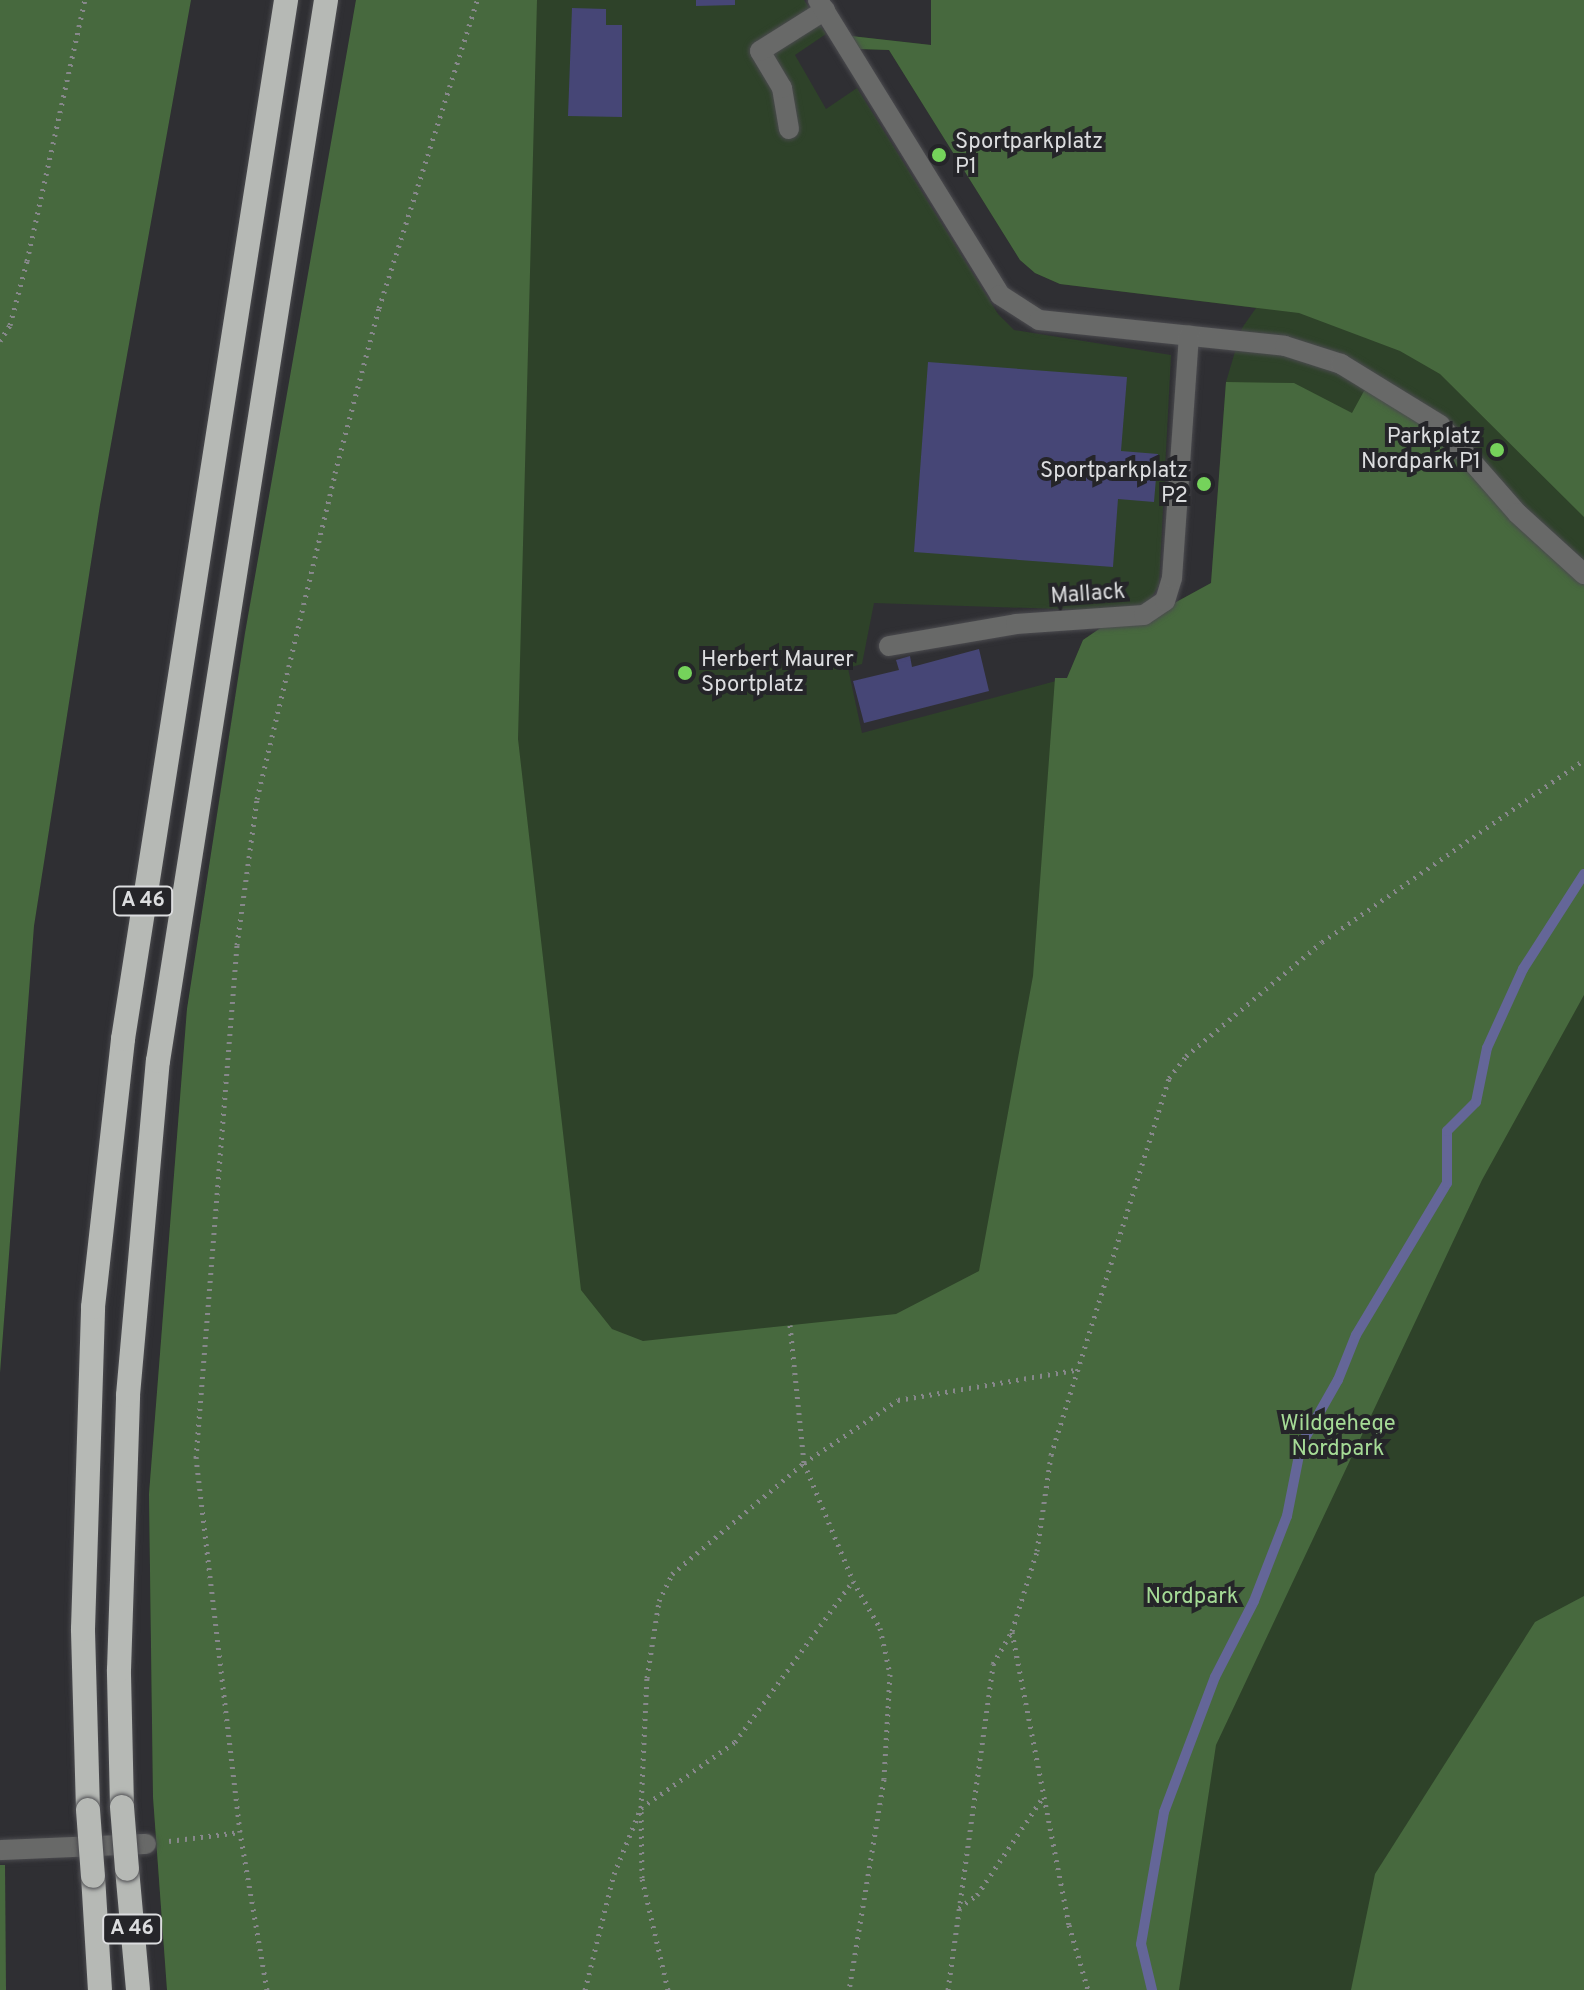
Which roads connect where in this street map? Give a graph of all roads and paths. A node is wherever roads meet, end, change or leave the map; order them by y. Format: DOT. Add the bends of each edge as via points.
graph roads {
  1 [pos="85,0"];
  2 [pos="286,0"];
  3 [pos="326,0"];
  4 [pos="477,0"];
  5 [pos="821,5"];
  6 [pos="789,129"];
  7 [pos="1189,336"];
  8 [pos="0,341"];
  9 [pos="1584,574"];
  10 [pos="889,646"];
  11 [pos="1584,760"];
  12 [pos="790,1325"];
  13 [pos="1076,1370"];
  14 [pos="804,1463"];
  15 [pos="853,1581"];
  16 [pos="1012,1631"];
  17 [pos="1044,1797"];
  18 [pos="641,1808"];
  19 [pos="240,1832"];
  20 [pos="146,1844"];
  21 [pos="0,1850"];
  22 [pos="959,1908"];
  23 [pos="100,1990"];
  24 [pos="138,1990"];
  25 [pos="267,1990"];
  26 [pos="585,1990"];
  27 [pos="668,1990"];
  28 [pos="849,1990"];
  29 [pos="948,1990"];
  30 [pos="1088,1990"];
  1 -- 8 [label="path" via="27,261 10,325"];
  2 -- 23 [label="highway, A 46, bridge" via="121,1054 93,1307 83,1629"];
  3 -- 24 [label="highway, A 46, bridge" via="155,1090 128,1395 119,1670 122,1807"];
  4 -- 19 [label="path" via="379,308 335,473 257,799 237,945 196,1458"];
  5 -- 6 [label="street" via="760,51 782,88"];
  5 -- 7 [label="street" via="1000,295 1039,320"];
  7 -- 9 [label="street" via="1285,346 1341,364 1381,385 1440,425 1517,513"];
  7 -- 10 [label="street, Mallack" via="1172,578 1165,601 1144,615 1016,624"];
  11 -- 13 [label="path" via="1322,942 1186,1056 1159,1099"];
  12 -- 14 [label="path"];
  13 -- 14 [label="path" via="898,1400"];
  13 -- 16 [label="path" via="1051,1455 1037,1551"];
  14 -- 15 [label="path"];
  14 -- 18 [label="path" via="672,1574 659,1601 647,1678"];
  15 -- 18 [label="path" via="735,1742"];
  15 -- 28 [label="path" via="880,1628 890,1674 884,1779"];
  16 -- 17 [label="path"];
  16 -- 22 [label="path" via="993,1664"];
  17 -- 22 [label="path" via="977,1895"];
  17 -- 30 [label="path"];
  18 -- 26 [label="path" via="614,1874"];
  18 -- 27 [label="path" via="642,1878"];
  19 -- 20 [label="path"];
  19 -- 25 [label="path"];
  20 -- 21 [label="street"];
  22 -- 29 [label="path"];
}
